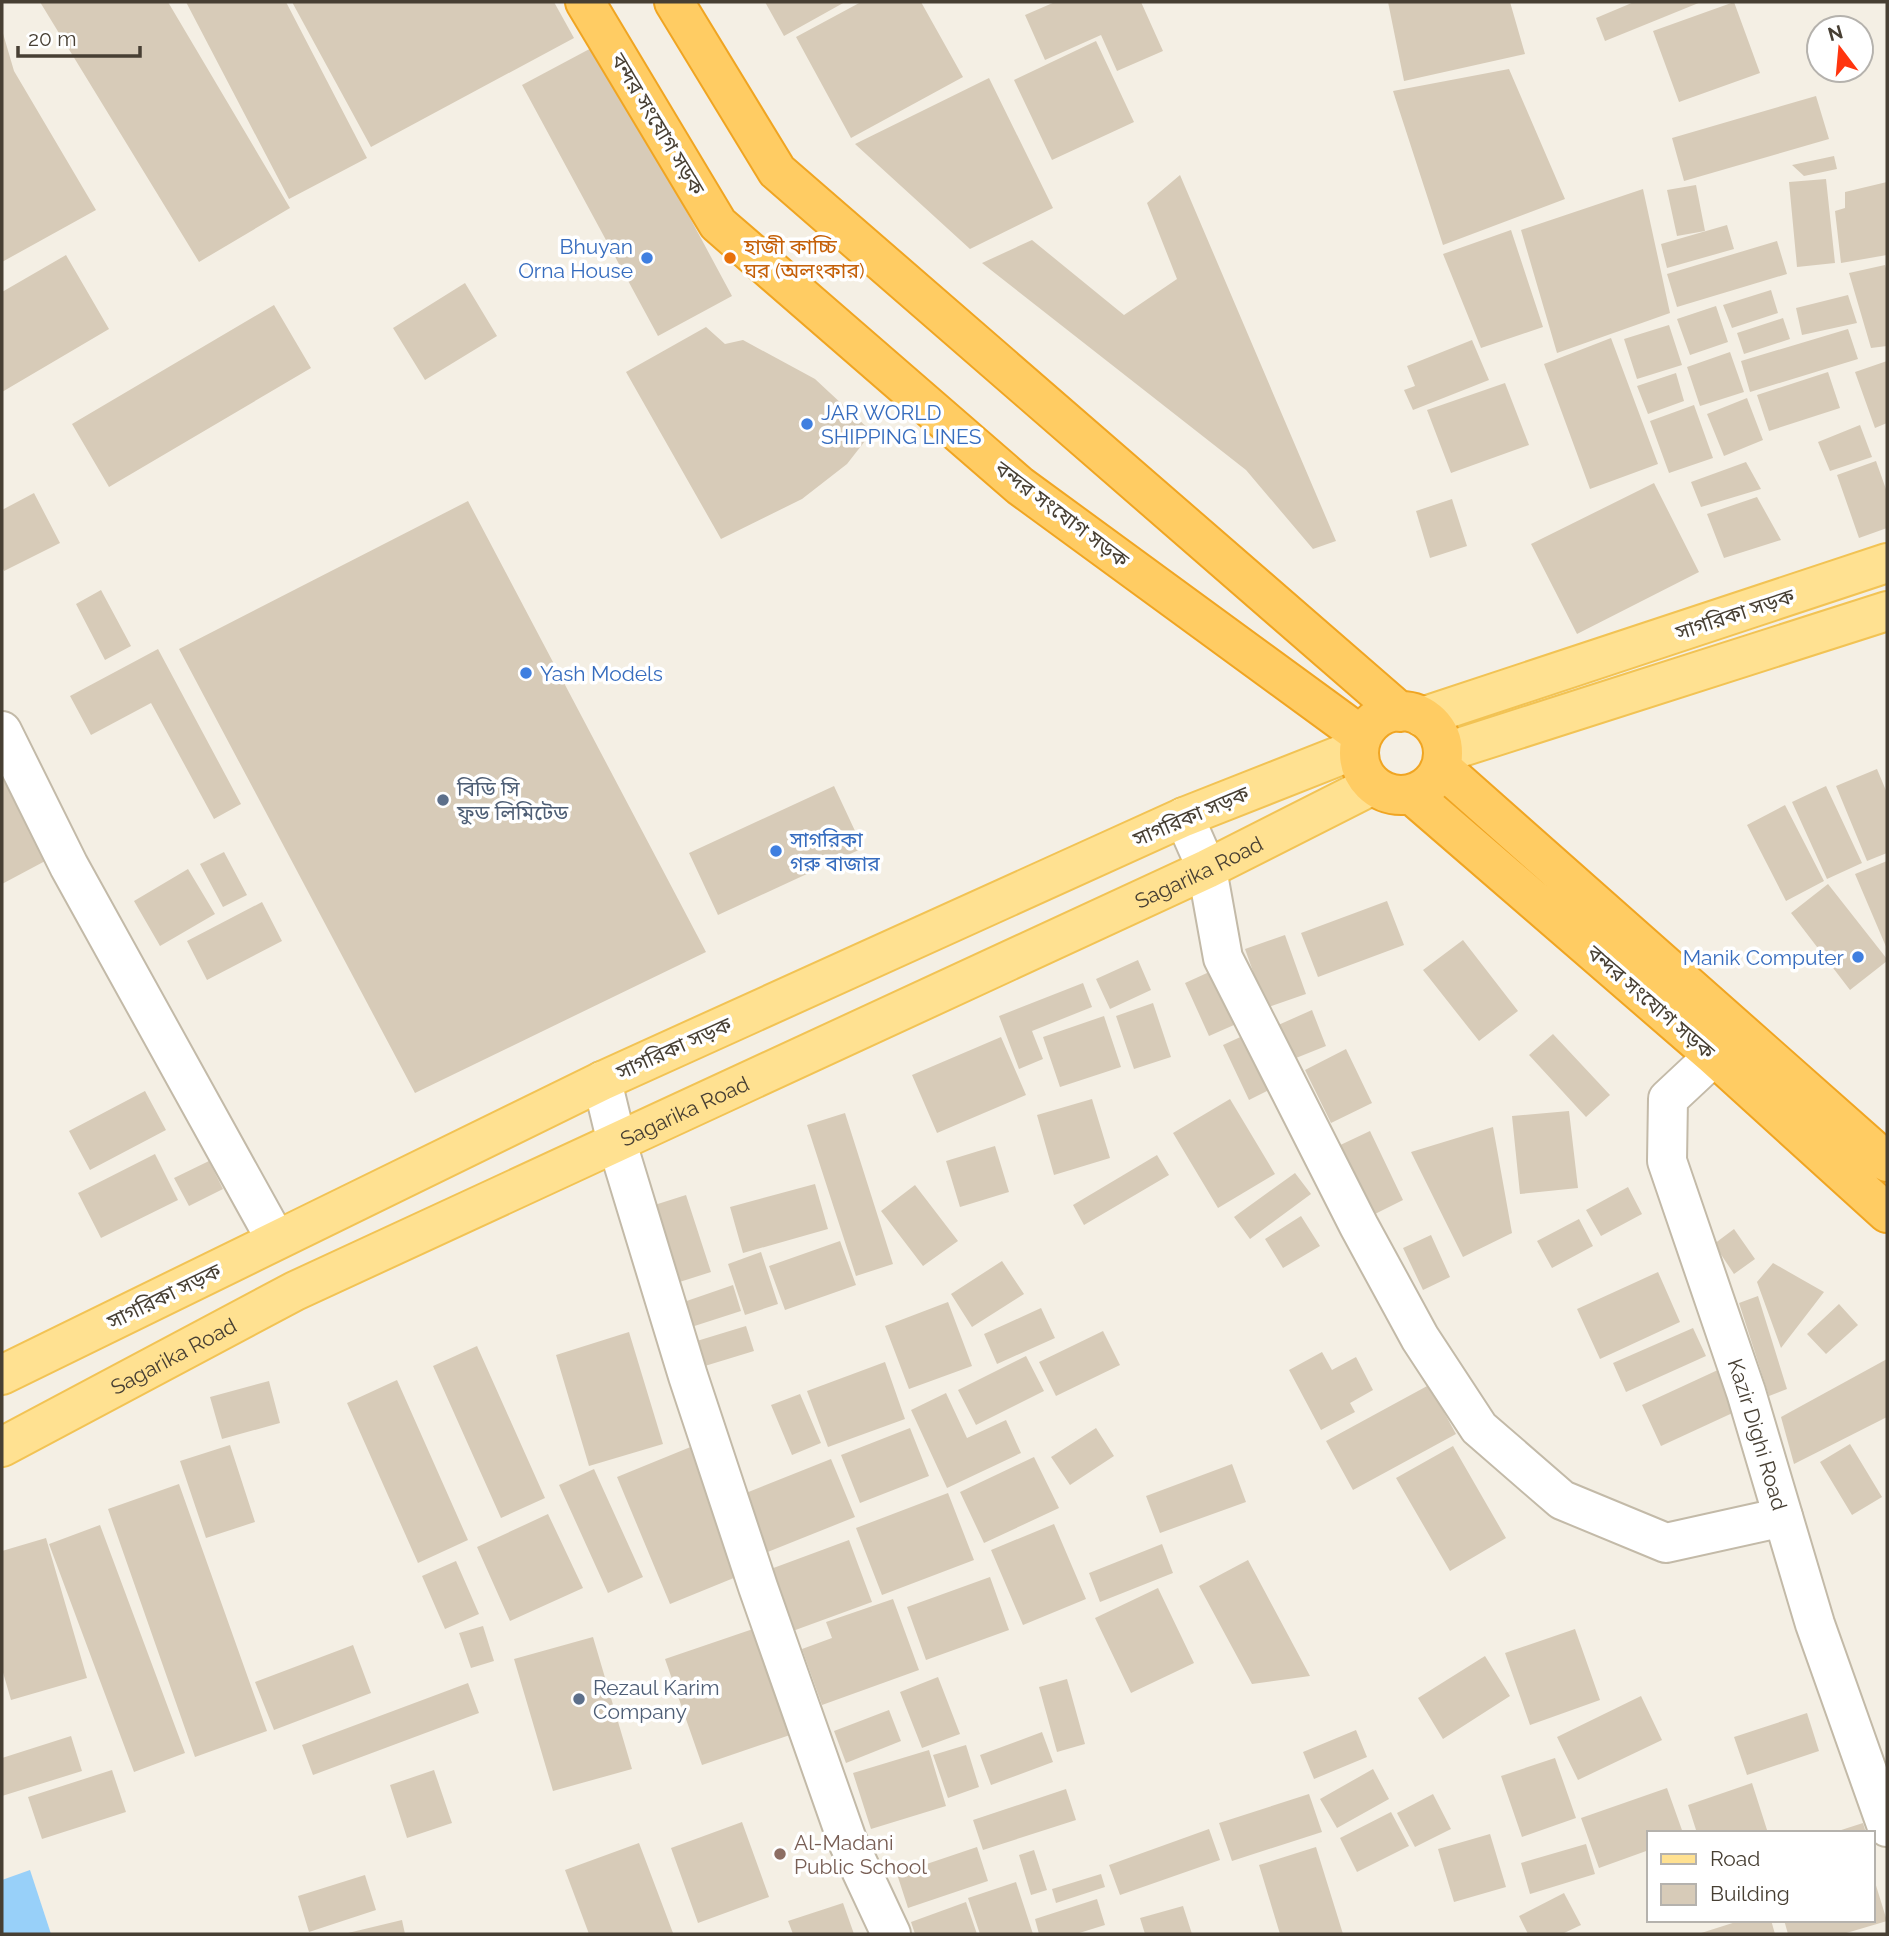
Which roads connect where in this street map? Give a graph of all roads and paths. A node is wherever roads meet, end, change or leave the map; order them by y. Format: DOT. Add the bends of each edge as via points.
graph roads {
  1 [pos="586,2"];
  2 [pos="674,2"];
  3 [pos="1887,564"];
  4 [pos="1887,611"];
  5 [pos="1411,715"];
  6 [pos="2,731"];
  7 [pos="1360,742"];
  8 [pos="1442,760"];
  9 [pos="1373,785"];
  10 [pos="1411,794"];
  11 [pos="1184,817"];
  12 [pos="1207,869"];
  13 [pos="1714,1056"];
  14 [pos="602,1081"];
  15 [pos="617,1143"];
  16 [pos="1887,1161"];
  17 [pos="1887,1213"];
  18 [pos="276,1240"];
  19 [pos="2,1375"];
  20 [pos="2,1447"];
  21 [pos="1783,1517"];
  22 [pos="1887,1827"];
  23 [pos="891,1934"];
  1 -- 7 [label="highway, বন্দর সংযোগ সড়ক" via="718,224 1020,486"];
  2 -- 5 [label="highway" via="777,171"];
  3 -- 5 [label="main road, সাগরিকা সড়ক"];
  4 -- 8 [label="main road, সাগরিকা সড়ক"];
  5 -- 7 [label="highway" via="1395,711 1381,716"];
  5 -- 8 [label="highway" via="1434,727"];
  6 -- 18 [label="street" via="69,866"];
  7 -- 9 [label="highway" via="1359,762"];
  7 -- 11 [label="main road, সাগরিকা সড়ক"];
  8 -- 10 [label="highway" via="1433,780"];
  8 -- 16 [label="highway, বন্দর সংযোগ সড়ক"];
  9 -- 10 [label="highway" via="1384,792"];
  9 -- 12 [label="main road, Sagarika Road"];
  10 -- 13 [label="highway, বন্দর সংযোগ সড়ক"];
  11 -- 12 [label="street"];
  11 -- 14 [label="main road, সাগরিকা সড়ক"];
  12 -- 15 [label="main road, Sagarika Road"];
  12 -- 21 [label="street" via="1223,958 1359,1227 1420,1338 1479,1428 1562,1500 1666,1543"];
  13 -- 17 [label="highway, বন্দর সংযোগ সড়ক"];
  13 -- 21 [label="street, Kazir Dighi Road" via="1668,1099 1667,1161 1746,1392"];
  14 -- 15 [label="street"];
  14 -- 18 [label="main road, সাগরিকা সড়ক"];
  15 -- 20 [label="main road, Sagarika Road" via="295,1291"];
  15 -- 23 [label="street" via="758,1587 847,1840"];
  18 -- 19 [label="main road, সাগরিকা সড়ক"];
  21 -- 22 [label="street, Kazir Dighi Road" via="1815,1624"];
}
